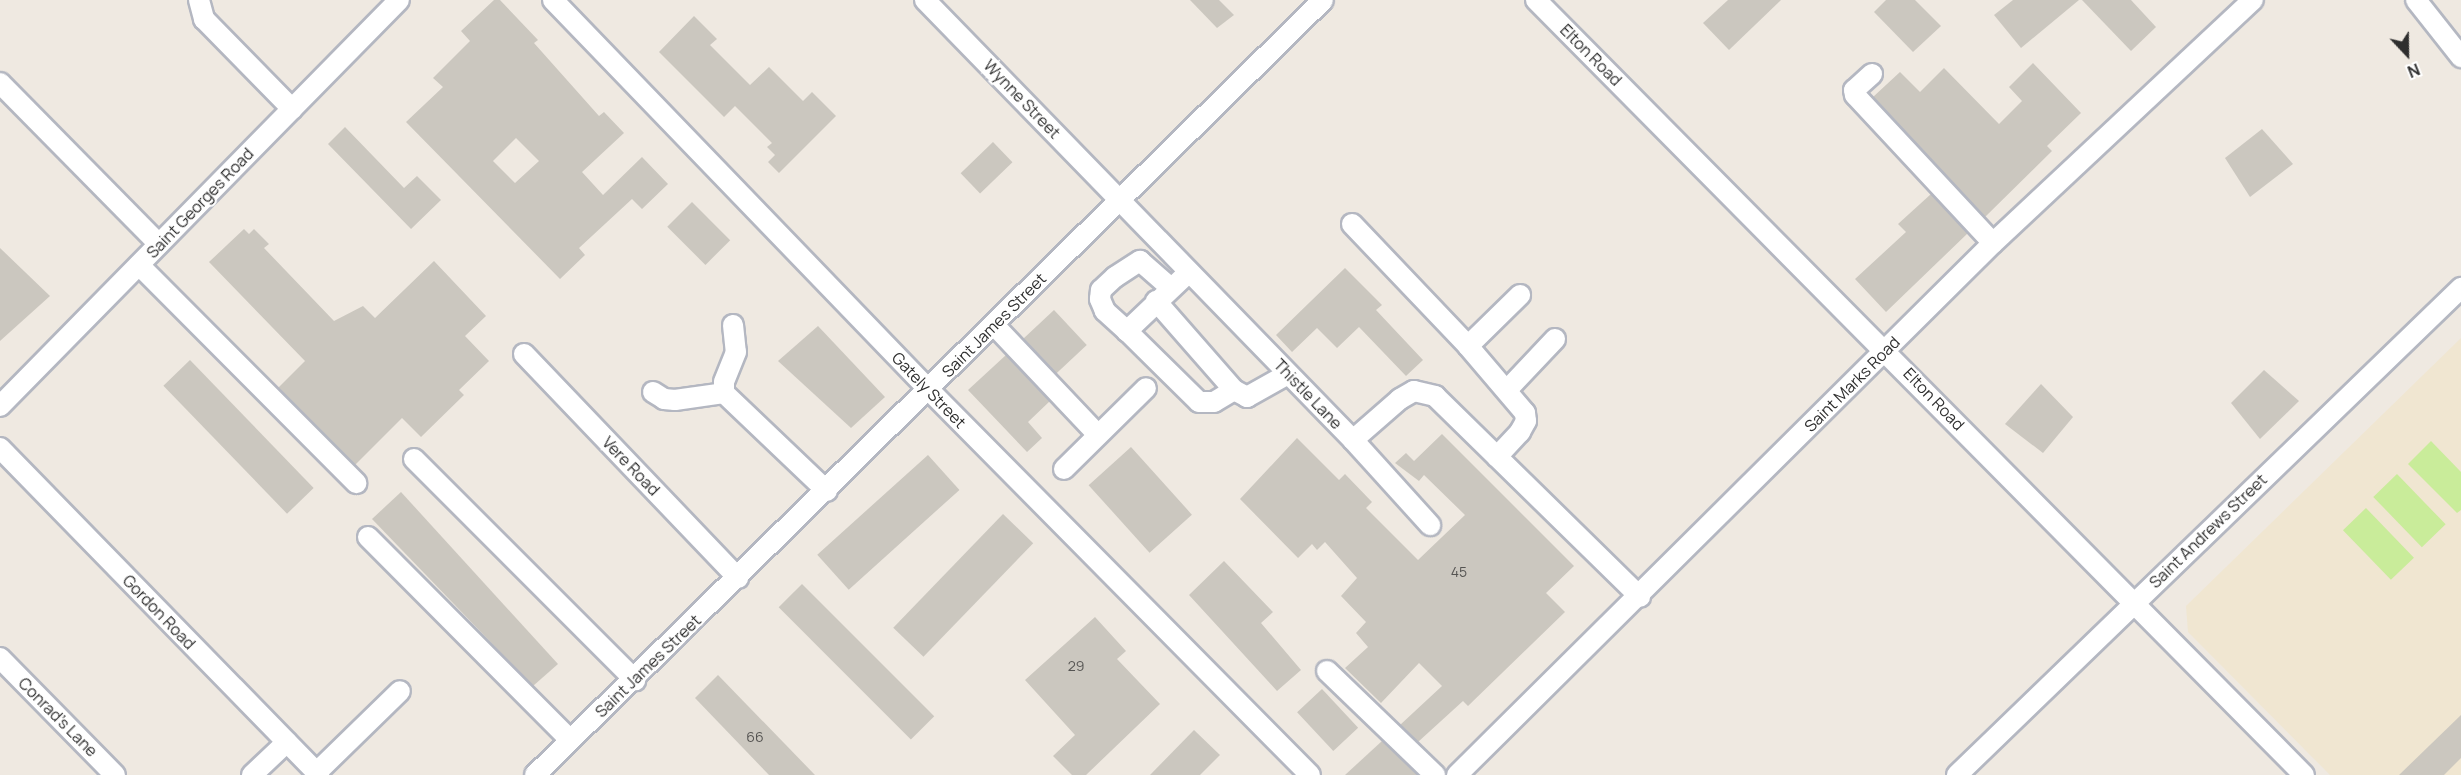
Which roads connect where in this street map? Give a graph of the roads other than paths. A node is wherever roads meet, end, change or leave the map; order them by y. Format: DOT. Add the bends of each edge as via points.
graph roads {
  1 [pos="199,0"];
  2 [pos="399,0"];
  3 [pos="553,0"];
  4 [pos="925,0"];
  5 [pos="1323,0"];
  6 [pos="1536,0"];
  7 [pos="2253,0"];
  8 [pos="2416,0"];
  9 [pos="2461,57"];
  10 [pos="1872,74"];
  11 [pos="0,84"];
  12 [pos="292,109"];
  13 [pos="1118,199"];
  14 [pos="1352,224"];
  15 [pos="1993,243"];
  16 [pos="159,244"];
  17 [pos="139,265"];
  18 [pos="1190,272"];
  19 [pos="2461,288"];
  20 [pos="1164,295"];
  21 [pos="1520,295"];
  22 [pos="733,325"];
  23 [pos="994,325"];
  24 [pos="1126,331"];
  25 [pos="1555,339"];
  26 [pos="1468,346"];
  27 [pos="1886,350"];
  28 [pos="524,354"];
  29 [pos="1288,374"];
  30 [pos="1146,388"];
  31 [pos="1234,390"];
  32 [pos="1507,390"];
  33 [pos="930,391"];
  34 [pos="653,392"];
  35 [pos="724,393"];
  36 [pos="0,406"];
  37 [pos="1098,435"];
  38 [pos="1353,440"];
  39 [pos="0,448"];
  40 [pos="1497,457"];
  41 [pos="414,459"];
  42 [pos="1064,469"];
  43 [pos="356,483"];
  44 [pos="827,491"];
  45 [pos="1430,525"];
  46 [pos="368,537"];
  47 [pos="738,578"];
  48 [pos="1640,597"];
  49 [pos="2132,604"];
  50 [pos="0,658"];
  51 [pos="1327,671"];
  52 [pos="634,680"];
  53 [pos="400,692"];
  54 [pos="570,740"];
  55 [pos="287,742"];
  56 [pos="317,774"];
  57 [pos="115,775"];
  58 [pos="252,775"];
  59 [pos="535,775"];
  60 [pos="1310,775"];
  61 [pos="1435,775"];
  62 [pos="1457,775"];
  63 [pos="1958,775"];
  64 [pos="2304,775"];
  1 -- 12 [label="street" via="204,19"];
  2 -- 12 [label="street, Saint Georges Road"];
  3 -- 33 [label="street, Gately Street"];
  4 -- 13 [label="street, Wynne Street"];
  5 -- 13 [label="street, Saint James Street"];
  6 -- 27 [label="street, Elton Road"];
  7 -- 15 [label="street, Saint Marks Road"];
  8 -- 9 [label="street"];
  10 -- 15 [label="street" via="1854,90 1855,95"];
  11 -- 16 [label="street"];
  12 -- 16 [label="street, Saint Georges Road"];
  13 -- 18 [label="street, Thistle Lane"];
  13 -- 23 [label="street, Saint James Street"];
  14 -- 26 [label="street"];
  15 -- 27 [label="street, Saint Marks Road"];
  16 -- 17 [label="street, Saint Georges Road"];
  17 -- 36 [label="street, Saint Georges Road"];
  17 -- 43 [label="street"];
  18 -- 20 [label="street"];
  18 -- 29 [label="street, Thistle Lane"];
  19 -- 49 [label="street, Saint Andrews Street"];
  20 -- 24 [label="street"];
  20 -- 24 [label="street" via="1140,261 1101,290 1105,311"];
  20 -- 31 [label="street"];
  21 -- 26 [label="street"];
  22 -- 35 [label="street" via="736,352 724,382"];
  23 -- 33 [label="street, Saint James Street"];
  23 -- 37 [label="street"];
  24 -- 31 [label="street" via="1199,402 1214,402"];
  25 -- 32 [label="street"];
  26 -- 32 [label="street"];
  27 -- 48 [label="street, Saint Marks Road"];
  27 -- 49 [label="street, Elton Road"];
  28 -- 47 [label="street, Vere Road"];
  29 -- 31 [label="street" via="1247,397"];
  29 -- 38 [label="street, Thistle Lane"];
  30 -- 37 [label="street"];
  32 -- 40 [label="street" via="1526,421"];
  33 -- 44 [label="street, Saint James Street"];
  33 -- 60 [label="street, Gately Street"];
  34 -- 35 [label="street" via="675,400"];
  35 -- 44 [label="street"];
  37 -- 42 [label="street"];
  38 -- 40 [label="street, Thistle Lane" via="1400,399 1414,391 1425,392 1446,406"];
  38 -- 45 [label="street"];
  39 -- 55 [label="street, Gordon Road"];
  40 -- 48 [label="street, Thistle Lane"];
  41 -- 52 [label="street"];
  44 -- 47 [label="street, Saint James Street"];
  46 -- 54 [label="street"];
  47 -- 52 [label="street, Saint James Street"];
  48 -- 62 [label="street, Saint Marks Road"];
  49 -- 63 [label="street, Saint Andrews Street"];
  49 -- 64 [label="street, Elton Road"];
  50 -- 57 [label="street, Conrad's Lane"];
  51 -- 61 [label="street"];
  52 -- 54 [label="street, Saint James Street"];
  53 -- 56 [label="street"];
  54 -- 59 [label="street, Saint James Street"];
  55 -- 56 [label="street, Gordon Road"];
  55 -- 58 [label="street"];
}
